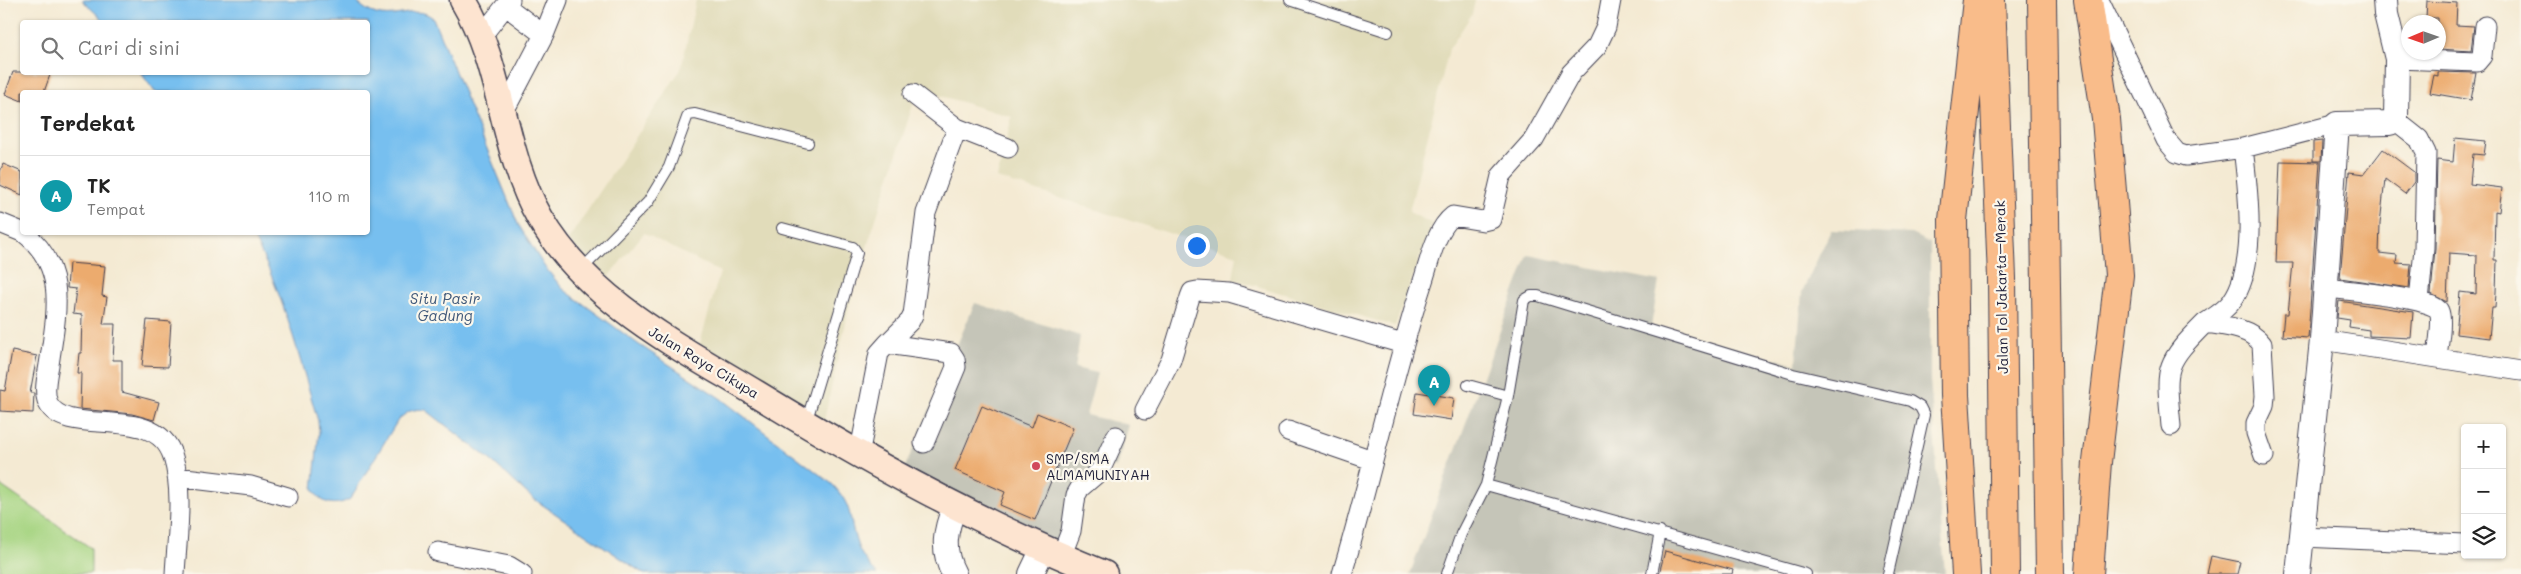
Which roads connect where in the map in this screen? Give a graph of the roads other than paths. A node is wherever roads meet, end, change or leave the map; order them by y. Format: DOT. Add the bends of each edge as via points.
graph roads {
  1 [pos="463,0"];
  2 [pos="558,0"];
  3 [pos="1290,0"];
  4 [pos="1611,0"];
  5 [pos="1977,0"];
  6 [pos="1991,0"];
  7 [pos="2042,0"];
  8 [pos="2088,0"];
  9 [pos="2098,0"];
  10 [pos="2385,0"];
  11 [pos="508,3"];
  12 [pos="2485,26"];
  13 [pos="1388,32"];
  14 [pos="544,35"];
  15 [pos="480,38"];
  16 [pos="2397,59"];
  17 [pos="914,94"];
  18 [pos="502,115"];
  19 [pos="2395,120"];
  20 [pos="2334,124"];
  21 [pos="957,128"];
  22 [pos="808,143"];
  23 [pos="1008,148"];
  24 [pos="2243,148"];
  25 [pos="0,223"];
  26 [pos="782,228"];
  27 [pos="20,231"];
  28 [pos="26,235"];
  29 [pos="580,270"];
  30 [pos="2326,288"];
  31 [pos="2419,301"];
  32 [pos="2205,323"];
  33 [pos="2322,340"];
  34 [pos="887,344"];
  35 [pos="1403,344"];
  36 [pos="2437,357"];
  37 [pos="2521,371"];
  38 [pos="1468,385"];
  39 [pos="1508,396"];
  40 [pos="1145,410"];
  41 [pos="806,424"];
  42 [pos="2171,426"];
  43 [pos="1288,431"];
  44 [pos="1116,436"];
  45 [pos="924,443"];
  46 [pos="859,455"];
  47 [pos="2264,456"];
  48 [pos="1372,460"];
  49 [pos="177,477"];
  50 [pos="1486,484"];
  51 [pos="288,497"];
  52 [pos="955,506"];
  53 [pos="1660,532"];
  54 [pos="2302,537"];
  55 [pos="2461,544"];
  56 [pos="438,552"];
  57 [pos="1052,553"];
  58 [pos="1785,572"];
  59 [pos="175,574"];
  60 [pos="522,574"];
  61 [pos="954,574"];
  62 [pos="1031,574"];
  63 [pos="1104,574"];
  64 [pos="1342,574"];
  65 [pos="1447,574"];
  66 [pos="1652,574"];
  67 [pos="1806,574"];
  68 [pos="1888,574"];
  69 [pos="1966,574"];
  70 [pos="2005,574"];
  71 [pos="2050,574"];
  72 [pos="2089,574"];
  73 [pos="2298,574"];
  1 -- 15 [label="main road, Jalan Raya Cikupa"];
  2 -- 14 [label="street"];
  3 -- 13 [label="lane"];
  4 -- 35 [label="street" via="1606,27 1597,46 1571,73 1534,139 1501,176 1491,219 1482,221 1453,216 1447,220 1434,249"];
  5 -- 69 [label="highway" via="1953,220 1955,395"];
  6 -- 70 [label="highway, Jalan Tol Jakarta–Merak" via="2002,278"];
  7 -- 71 [label="highway"];
  8 -- 72 [label="highway" via="2106,119 2119,275 2097,462"];
  9 -- 24 [label="street" via="2166,140 2177,153 2186,156"];
  10 -- 16 [label="street"];
  11 -- 14 [label="street"];
  11 -- 15 [label="street"];
  12 -- 16 [label="street" via="2482,56 2477,62"];
  14 -- 18 [label="street"];
  15 -- 18 [label="main road, Jalan Raya Cikupa"];
  16 -- 19 [label="street" via="2398,114"];
  17 -- 21 [label="street"];
  18 -- 29 [label="main road, Jalan Raya Cikupa" via="509,144 537,212 559,247"];
  19 -- 20 [label="street" via="2390,123"];
  19 -- 31 [label="street" via="2419,139 2426,153"];
  20 -- 24 [label="street"];
  20 -- 30 [label="street"];
  21 -- 23 [label="street"];
  21 -- 34 [label="street" via="926,213 913,315"];
  22 -- 29 [label="lane" via="696,114 688,115 669,167 648,202"];
  24 -- 32 [label="street" via="2250,223 2242,275 2232,301"];
  25 -- 27 [label="street"];
  26 -- 41 [label="lane" via="852,247 857,253"];
  28 -- 49 [label="street" via="47,257 54,276 56,301 46,386 48,402 54,411 68,416 99,423 137,425 154,431 172,454"];
  29 -- 41 [label="main road, Jalan Raya Cikupa" via="644,326"];
  30 -- 31 [label="street"];
  30 -- 33 [label="street"];
  31 -- 36 [label="street" via="2436,306 2439,311"];
  32 -- 42 [label="street" via="2180,349 2168,369"];
  32 -- 47 [label="street" via="2232,327 2257,338 2262,344 2265,396 2256,433"];
  33 -- 36 [label="street"];
  33 -- 54 [label="street"];
  34 -- 45 [label="street" via="951,353 955,359 956,368"];
  34 -- 46 [label="street" via="879,353"];
  35 -- 40 [label="street" via="1229,293 1192,292 1172,360"];
  35 -- 48 [label="street"];
  36 -- 37 [label="street"];
  38 -- 39 [label="lane"];
  39 -- 50 [label="lane"];
  39 -- 68 [label="lane" via="1524,300 1531,296 1793,374 1910,401 1920,406 1924,416"];
  41 -- 46 [label="main road, Jalan Raya Cikupa"];
  43 -- 48 [label="street"];
  44 -- 57 [label="street" via="1100,471 1076,495 1071,531"];
  46 -- 52 [label="main road, Jalan Raya Cikupa"];
  48 -- 64 [label="street"];
  49 -- 51 [label="street" via="251,486"];
  49 -- 59 [label="street"];
  50 -- 53 [label="lane"];
  50 -- 65 [label="lane" via="1461,534"];
  52 -- 57 [label="main road, Jalan Raya Cikupa"];
  52 -- 61 [label="street" via="944,542"];
  53 -- 58 [label="lane"];
  53 -- 66 [label="lane"];
  54 -- 55 [label="street"];
  54 -- 73 [label="street"];
  56 -- 60 [label="street" via="509,566"];
  57 -- 62 [label="street"];
  57 -- 63 [label="main road, Jalan Raya Cikupa"];
  58 -- 67 [label="lane"];
}
